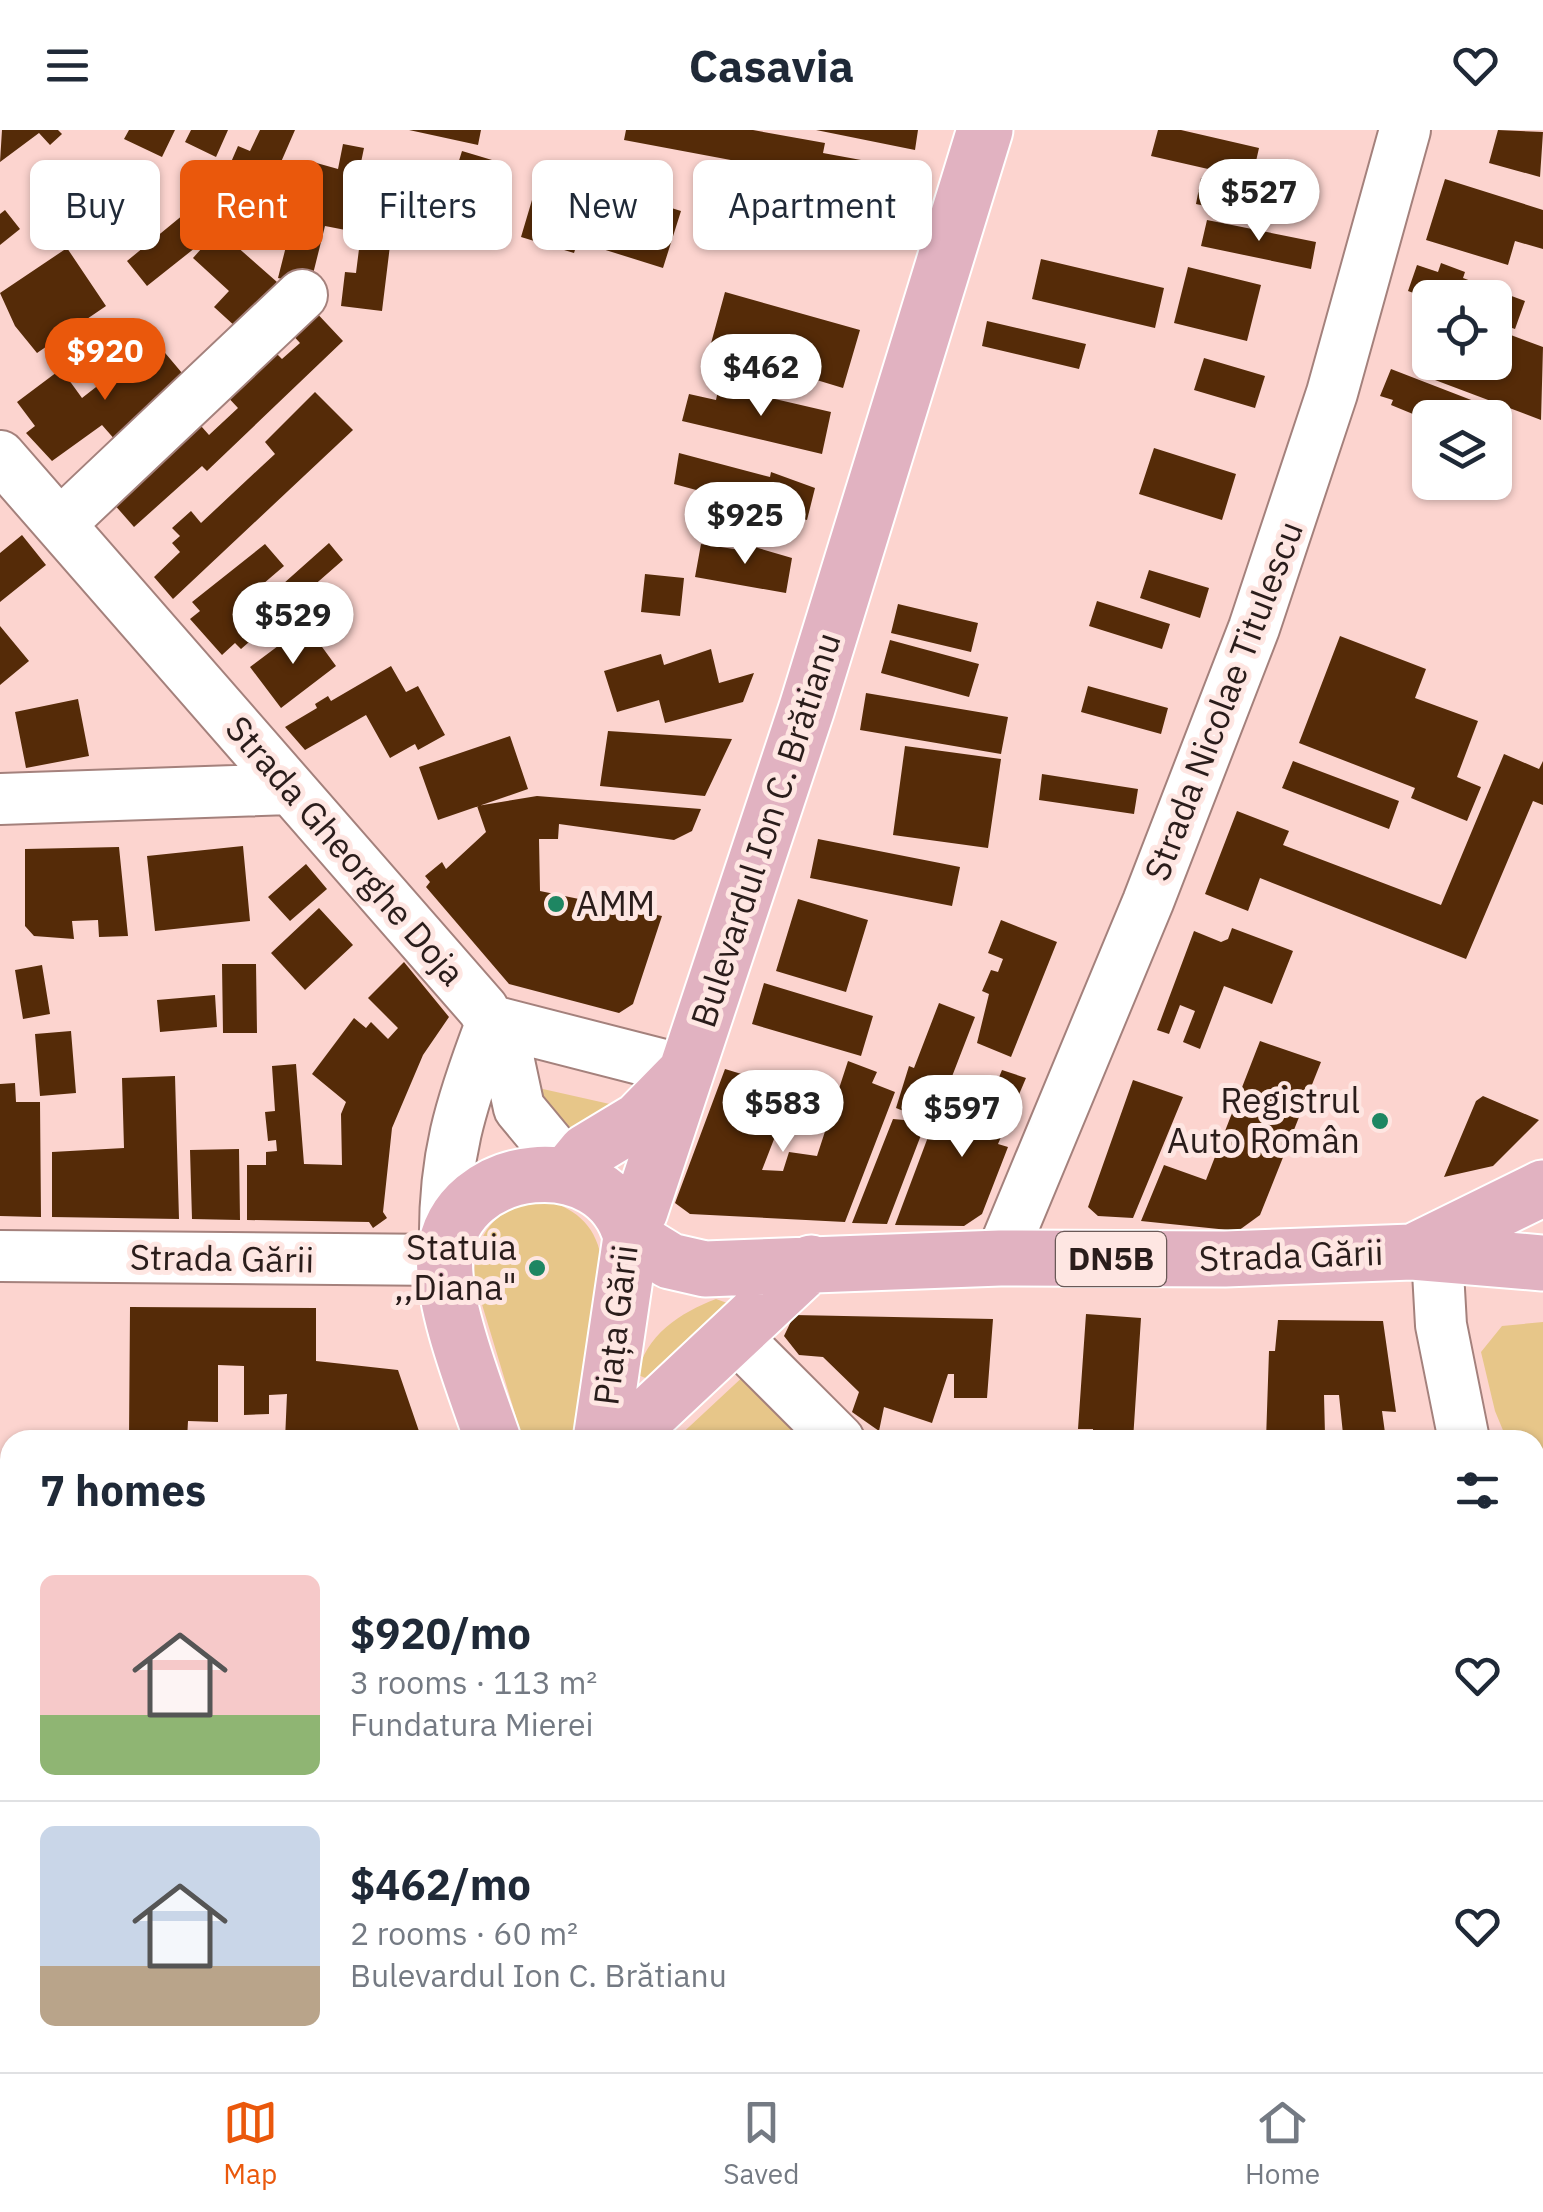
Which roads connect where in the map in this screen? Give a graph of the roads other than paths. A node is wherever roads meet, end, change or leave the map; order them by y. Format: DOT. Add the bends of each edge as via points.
graph roads {
  1 [pos="985,130"];
  2 [pos="1405,130"];
  3 [pos="302,295"];
  4 [pos="0,456"];
  5 [pos="60,524"];
  6 [pos="290,789"];
  7 [pos="0,800"];
  8 [pos="492,1022"];
  9 [pos="687,1071"];
  10 [pos="565,1174"];
  11 [pos="1543,1188"];
  12 [pos="630,1233"];
  13 [pos="1425,1253"];
  14 [pos="444,1254"];
  15 [pos="0,1256"];
  16 [pos="1000,1258"];
  17 [pos="811,1263"];
  18 [pos="1543,1263"];
  19 [pos="734,1334"];
  20 [pos="490,1430"];
  21 [pos="602,1430"];
  22 [pos="633,1430"];
  23 [pos="829,1430"];
  24 [pos="1462,1430"];
  1 -- 9 [label="main road, Bulevardul Ion C. Brătianu"];
  2 -- 16 [label="street, Strada Nicolae Titulescu" via="1332,393 1260,610"];
  3 -- 5 [label="street"];
  4 -- 5 [label="street, Strada Gheorghe Doja"];
  5 -- 6 [label="street, Strada Gheorghe Doja"];
  6 -- 7 [label="street"];
  6 -- 8 [label="street, Strada Gheorghe Doja"];
  8 -- 9 [label="street, Bulevardul Ion C. Brătianu"];
  8 -- 10 [label="street, Strada Gheorghe Doja" via="507,1052 519,1108 558,1155"];
  8 -- 14 [label="street" via="451,1138"];
  9 -- 10 [label="main road, Bulevardul Ion C. Brătianu" via="639,1120 586,1152"];
  9 -- 12 [label="main road, Bulevardul Ion C. Brătianu"];
  10 -- 12 [label="main road, Piața Gării" via="600,1194"];
  10 -- 14 [label="main road" via="524,1175 488,1190 462,1214"];
  11 -- 13 [label="main road, DN5B"];
  12 -- 17 [label="main road, Strada Gării / DN5B" via="660,1256 696,1268"];
  12 -- 21 [label="main road, Piața Gării"];
  13 -- 16 [label="main road, Strada Gării / DN5B"];
  13 -- 18 [label="main road, DN5B"];
  13 -- 24 [label="street"];
  14 -- 15 [label="street, Strada Gării"];
  14 -- 20 [label="main road" via="462,1347"];
  16 -- 17 [label="main road, Strada Gării / DN5B"];
  17 -- 19 [label="main road"];
  19 -- 22 [label="main road"];
  19 -- 23 [label="street"];
}
